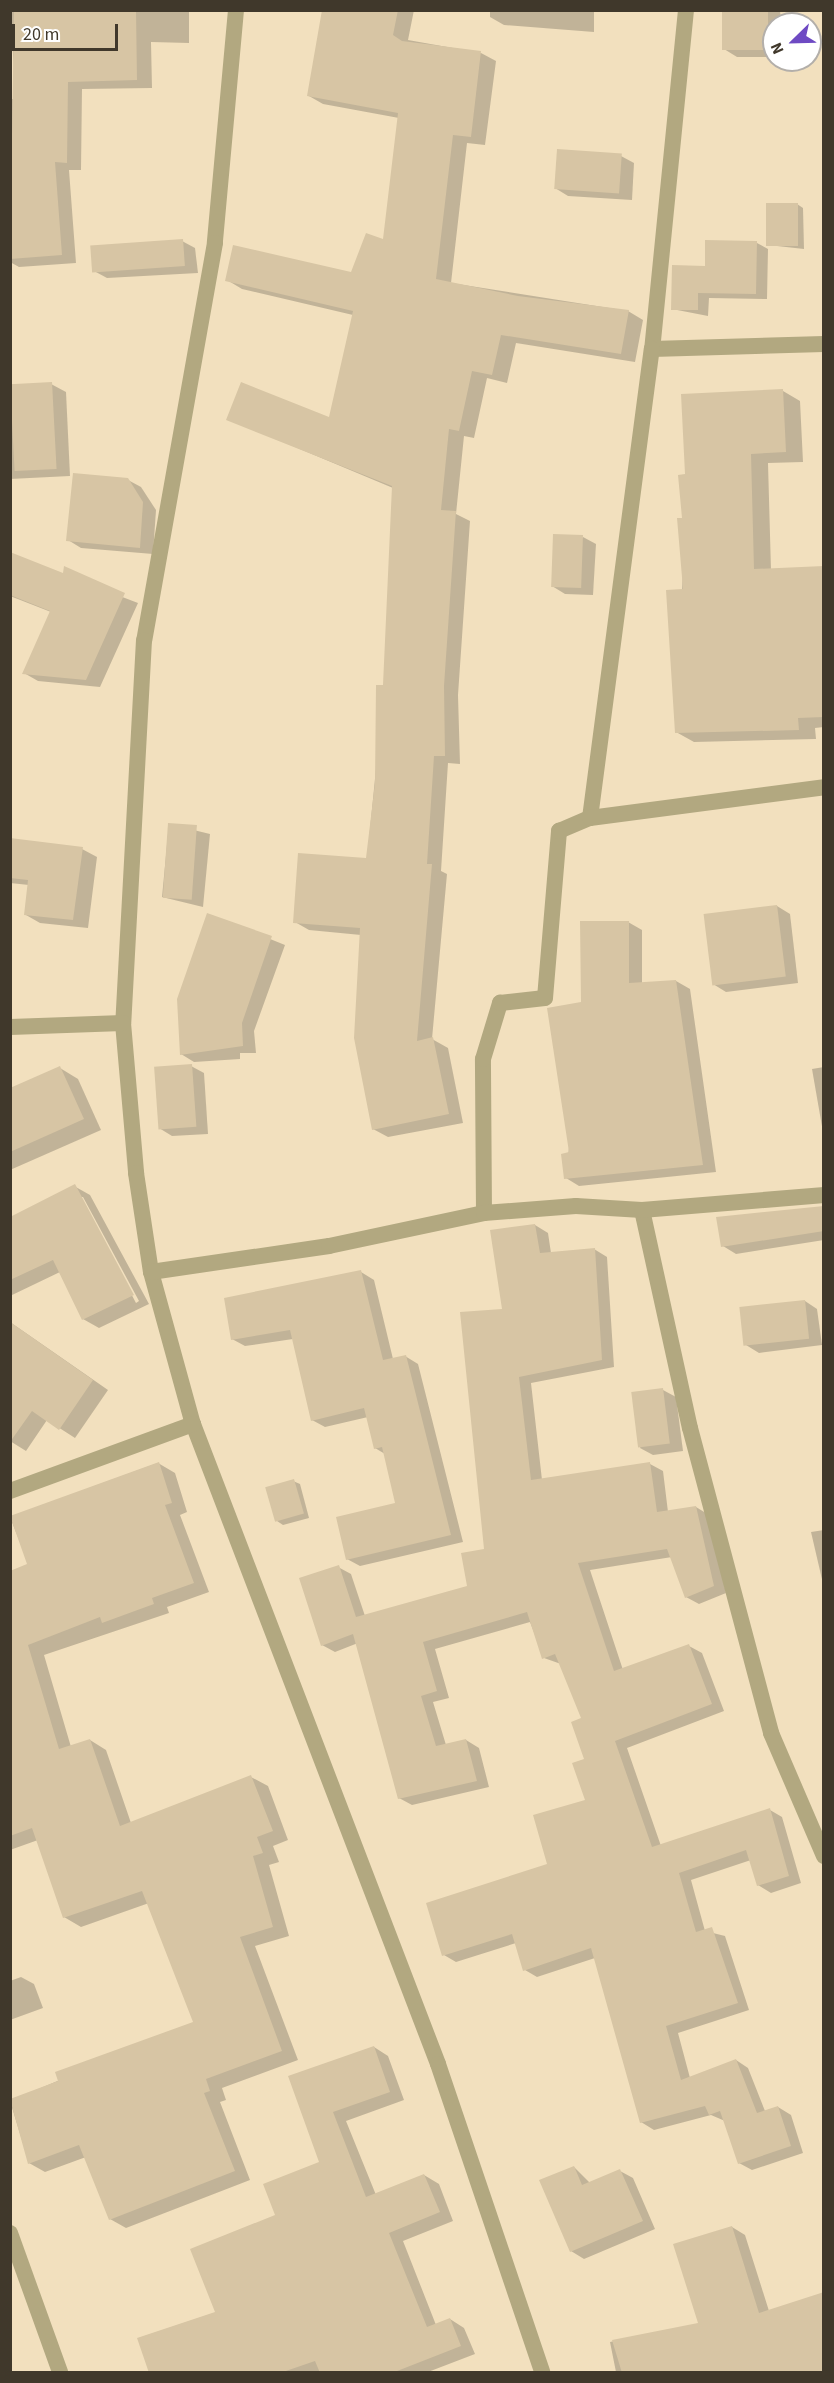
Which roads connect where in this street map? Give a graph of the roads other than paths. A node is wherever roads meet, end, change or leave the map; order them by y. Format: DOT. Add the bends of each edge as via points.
graph roads {
  1 [pos="236,10"];
  2 [pos="686,10"];
  3 [pos="824,344"];
  4 [pos="652,349"];
  5 [pos="824,787"];
  6 [pos="590,818"];
  7 [pos="123,1023"];
  8 [pos="10,1028"];
  9 [pos="824,1195"];
  10 [pos="642,1210"];
  11 [pos="484,1213"];
  12 [pos="151,1272"];
  13 [pos="193,1424"];
  14 [pos="10,1491"];
  15 [pos="824,1856"];
  16 [pos="10,2233"];
  17 [pos="60,2373"];
  18 [pos="542,2373"];
  1 -- 7 [label="street" via="215,243 144,640"];
  2 -- 4 [label="street"];
  3 -- 4 [label="street"];
  4 -- 6 [label="street"];
  5 -- 6 [label="street"];
  6 -- 11 [label="street" via="560,831 545,998 500,1003 483,1059"];
  7 -- 8 [label="street"];
  7 -- 12 [label="street"];
  9 -- 10 [label="street"];
  10 -- 11 [label="street" via="576,1206"];
  10 -- 15 [label="street" via="690,1428 771,1733"];
  11 -- 12 [label="street" via="329,1246"];
  12 -- 13 [label="street"];
  13 -- 14 [label="street"];
  13 -- 18 [label="street" via="438,2064"];
  16 -- 17 [label="street"];
}
